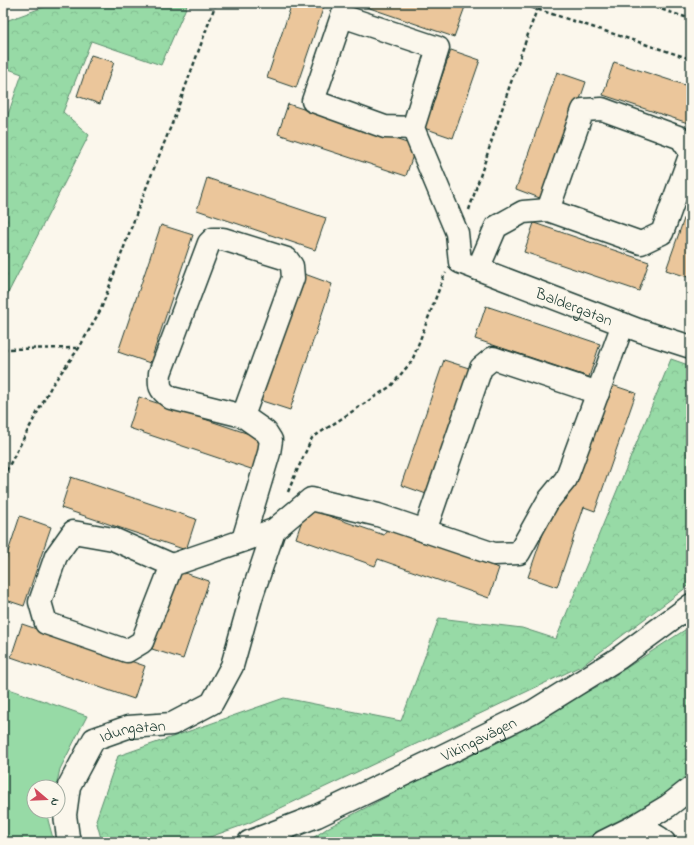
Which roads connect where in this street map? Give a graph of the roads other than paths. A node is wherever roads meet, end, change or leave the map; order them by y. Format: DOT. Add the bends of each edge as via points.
graph roads {
  1 [pos="413,128"];
  2 [pos="691,153"];
  3 [pos="548,210"];
  4 [pos="469,265"];
  5 [pos="623,324"];
  6 [pos="691,347"];
  7 [pos="598,393"];
  8 [pos="243,416"];
  9 [pos="274,530"];
  10 [pos="425,531"];
  11 [pos="244,540"];
  12 [pos="172,565"];
  13 [pos="691,605"];
  14 [pos="691,788"];
  15 [pos="668,806"];
  16 [pos="613,841"];
  17 [pos="70,842"];
  18 [pos="249,842"];
  19 [pos="664,842"];
  20 [pos="669,842"];
  1 -- 1 [label="street" via="385,127 313,101 342,16 438,48"];
  1 -- 4 [label="street"];
  2 -- 3 [label="street" via="662,233 641,243"];
  2 -- 3 [label="street" via="681,138 602,109 583,110"];
  3 -- 4 [label="street" via="523,212 496,227"];
  4 -- 5 [label="street, Baldergatan"];
  5 -- 6 [label="street, Baldergatan"];
  5 -- 7 [label="street"];
  7 -- 10 [label="street" via="566,479 548,501 519,553 494,554"];
  7 -- 10 [label="street" via="493,358 481,368"];
  8 -- 8 [label="street" via="170,398 159,385 160,373 209,243 213,239 223,239 286,259 292,266 293,278"];
  8 -- 11 [label="street" via="266,432 271,440"];
  9 -- 10 [label="street" via="311,499 378,515"];
  9 -- 11 [label="street"];
  9 -- 17 [label="street, Idungatan" via="232,666 212,703 172,724 128,727 94,740 69,786 65,814"];
  11 -- 12 [label="street"];
  12 -- 12 [label="street" via="113,539 73,532 56,556 40,602 46,623 127,651 142,642"];
  13 -- 18 [label="street, Vikingavägen" via="618,658 532,712 316,816"];
  14 -- 15 [label="street"];
  15 -- 16 [label="street"];
  15 -- 20 [label="street"];
  16 -- 19 [label="street" via="643,832 660,837"];
}
